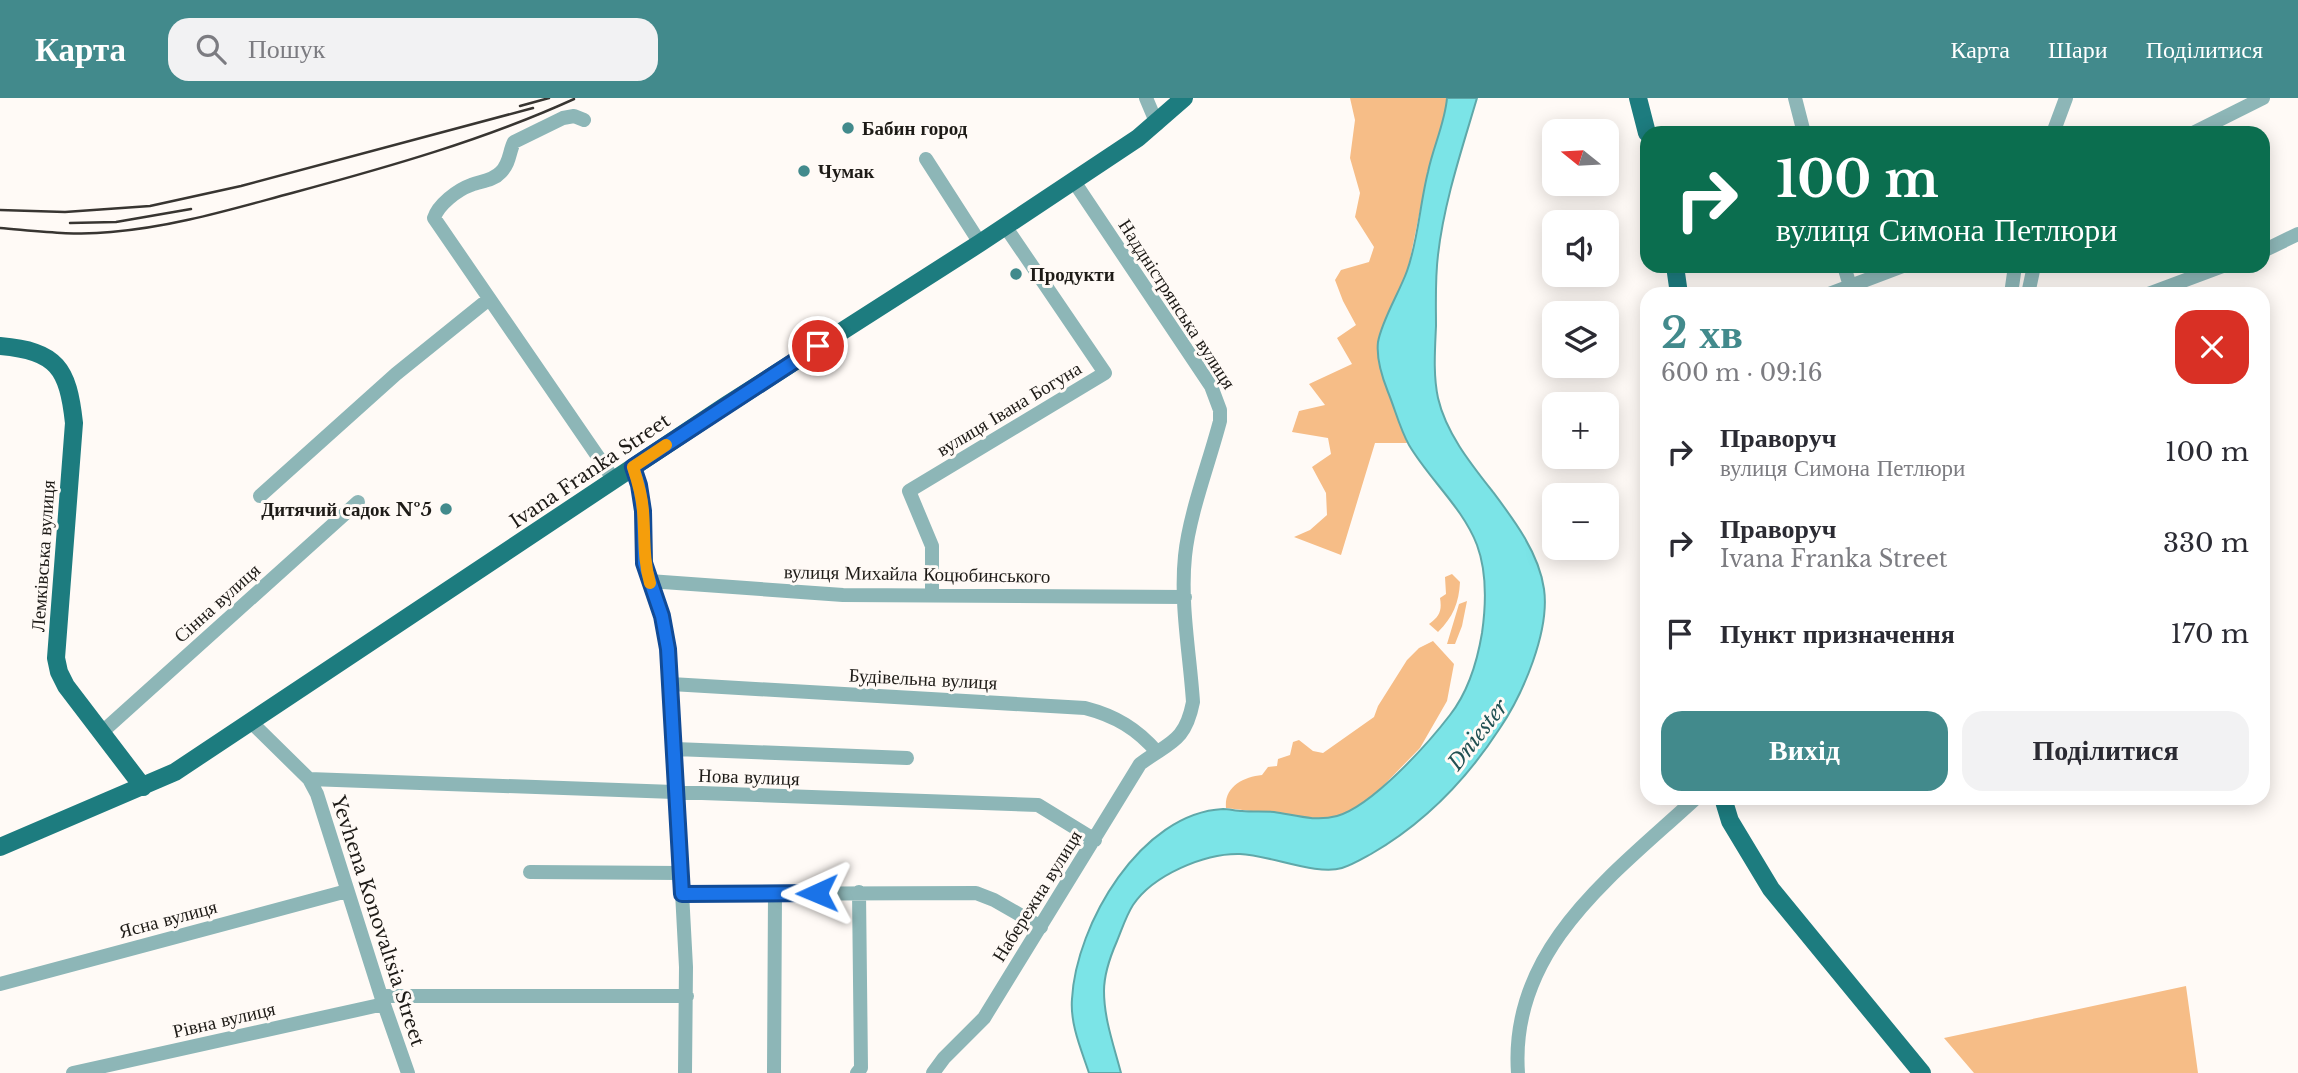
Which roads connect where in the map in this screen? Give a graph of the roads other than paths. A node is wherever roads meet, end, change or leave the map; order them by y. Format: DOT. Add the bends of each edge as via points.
graph roads {
  1 [pos="1146,98"];
  2 [pos="1184,98"];
  3 [pos="1638,98"];
  4 [pos="1795,98"];
  5 [pos="2066,98"];
  6 [pos="2263,98"];
  7 [pos="584,120"];
  8 [pos="1157,124"];
  9 [pos="1645,126"];
  10 [pos="1802,126"];
  11 [pos="2056,126"];
  12 [pos="2207,126"];
  13 [pos="926,159"];
  14 [pos="1073,180"];
  15 [pos="1005,226"];
  16 [pos="2298,234"];
  17 [pos="980,243"];
  18 [pos="2270,248"];
  19 [pos="1846,273"];
  20 [pos="1884,273"];
  21 [pos="2204,273"];
  22 [pos="1850,286"];
  23 [pos="2167,287"];
  24 [pos="489,299"];
  25 [pos="0,346"];
  26 [pos="633,467"];
  27 [pos="614,480"];
  28 [pos="260,496"];
  29 [pos="358,502"];
  30 [pos="649,581"];
  31 [pos="932,595"];
  32 [pos="1185,597"];
  33 [pos="671,684"];
  34 [pos="251,722"];
  35 [pos="101,733"];
  36 [pos="1174,742"];
  37 [pos="675,749"];
  38 [pos="1157,752"];
  39 [pos="907,758"];
  40 [pos="309,779"];
  41 [pos="143,787"];
  42 [pos="675,794"];
  43 [pos="1688,805"];
  44 [pos="1725,805"];
  45 [pos="1095,840"];
  46 [pos="0,847"];
  47 [pos="530,872"];
  48 [pos="680,873"];
  49 [pos="346,891"];
  50 [pos="859,892"];
  51 [pos="682,894"];
  52 [pos="775,894"];
  53 [pos="1041,928"];
  54 [pos="0,984"];
  55 [pos="687,996"];
  56 [pos="382,1000"];
  57 [pos="73,1073"];
  58 [pos="408,1073"];
  59 [pos="685,1073"];
  60 [pos="774,1073"];
  61 [pos="857,1073"];
  62 [pos="933,1073"];
  63 [pos="1518,1073"];
  64 [pos="1922,1073"];
  1 -- 8 [label="street"];
  2 -- 8 [label="main road, Ivana Franka Street"];
  3 -- 9 [label="main road"];
  4 -- 10 [label="street"];
  5 -- 11 [label="street"];
  6 -- 12 [label="street"];
  7 -- 24 [label="street" via="563,118 514,142 502,172 468,186 436,211 434,218"];
  8 -- 14 [label="main road, Ivana Franka Street"];
  13 -- 17 [label="street"];
  14 -- 15 [label="main road, Ivana Franka Street"];
  14 -- 32 [label="street, Наддністрянська вулиця" via="1211,386 1220,410 1188,535"];
  15 -- 17 [label="main road, Ivana Franka Street"];
  15 -- 31 [label="street, вулиця Івана Богуна" via="1105,373 909,491 932,546"];
  16 -- 18 [label="street"];
  17 -- 26 [label="main road, Ivana Franka Street"];
  19 -- 22 [label="street"];
  20 -- 22 [label="street"];
  21 -- 23 [label="street"];
  24 -- 27 [label="street"];
  24 -- 28 [label="street" via="396,374"];
  25 -- 35 [label="main road, Лемківська вулиця" via="27,348 47,358 70,392 74,423 56,658 66,686"];
  26 -- 27 [label="main road, Ivana Franka Street"];
  26 -- 30 [label="street" via="643,511"];
  27 -- 34 [label="main road, Ivana Franka Street"];
  29 -- 35 [label="street, Сінна вулиця"];
  30 -- 31 [label="street, вулиця Михайла Коцюбинського" via="842,595"];
  30 -- 33 [label="street" via="662,616"];
  31 -- 32 [label="street, вулиця Михайла Коцюбинського"];
  32 -- 36 [label="street, Наддністрянська вулиця" via="1194,702 1190,718"];
  33 -- 37 [label="street"];
  33 -- 38 [label="street, Будівельна вулиця" via="1086,708 1132,727"];
  34 -- 40 [label="street, Yevhena Konovaltsia Street"];
  34 -- 41 [label="main road, Ivana Franka Street" via="175,772"];
  35 -- 41 [label="main road, Лемківська вулиця"];
  36 -- 38 [label="street, Набережна вулиця"];
  37 -- 39 [label="street"];
  37 -- 42 [label="street"];
  38 -- 45 [label="street, Набережна вулиця" via="1140,764"];
  40 -- 42 [label="street, Нова вулиця"];
  40 -- 49 [label="street, Yevhena Konovaltsia Street"];
  41 -- 46 [label="main road, Ivana Franka Street"];
  42 -- 45 [label="street, Нова вулиця" via="1038,805"];
  42 -- 48 [label="street"];
  43 -- 63 [label="street" via="1587,899 1558,934 1525,1004"];
  44 -- 64 [label="main road" via="1734,830 1771,889"];
  45 -- 53 [label="street, Набережна вулиця"];
  47 -- 48 [label="street"];
  48 -- 51 [label="street"];
  49 -- 54 [label="street, Ясна вулиця"];
  49 -- 56 [label="street, Yevhena Konovaltsia Street"];
  50 -- 52 [label="street"];
  50 -- 53 [label="street" via="976,893"];
  50 -- 61 [label="street"];
  51 -- 52 [label="street"];
  51 -- 55 [label="street"];
  52 -- 60 [label="street"];
  53 -- 62 [label="street, Набережна вулиця" via="984,1018"];
  55 -- 56 [label="street, Рівна вулиця"];
  55 -- 59 [label="street"];
  56 -- 57 [label="street, Рівна вулиця"];
  56 -- 58 [label="street, Yevhena Konovaltsia Street"];
}
